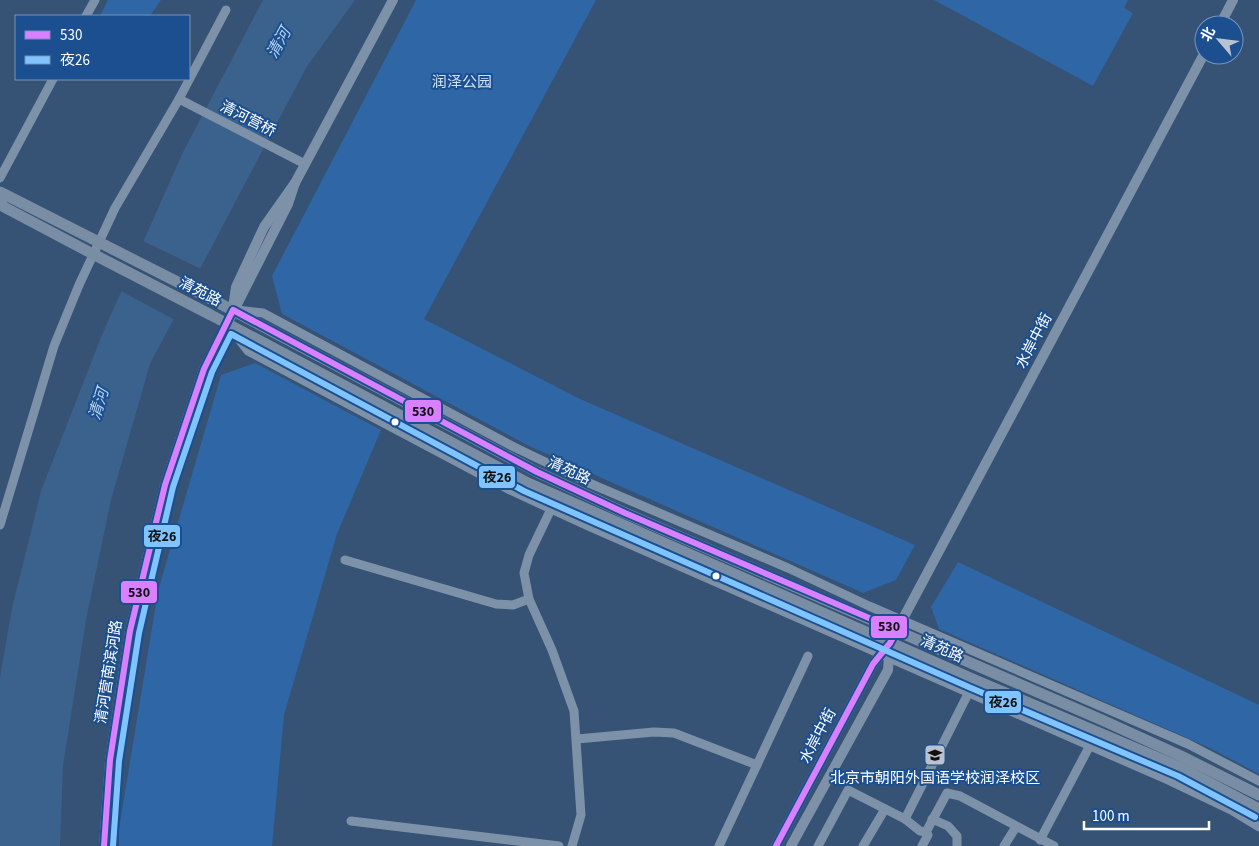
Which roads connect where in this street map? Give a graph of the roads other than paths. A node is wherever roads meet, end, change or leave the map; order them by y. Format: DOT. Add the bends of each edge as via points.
graph roads {
  1 [pos="95,0"];
  2 [pos="393,0"];
  3 [pos="1233,0"];
  4 [pos="226,10"];
  5 [pos="87,15"];
  6 [pos="1225,15"];
  7 [pos="1198,65"];
  8 [pos="190,78"];
  9 [pos="52,80"];
  10 [pos="189,80"];
  11 [pos="179,99"];
  12 [pos="305,164"];
  13 [pos="0,178"];
  14 [pos="0,192"];
  15 [pos="0,201"];
  16 [pos="100,241"];
  17 [pos="233,310"];
  18 [pos="226,322"];
  19 [pos="551,509"];
  20 [pos="0,525"];
  21 [pos="345,560"];
  22 [pos="529,598"];
  23 [pos="900,625"];
  24 [pos="890,643"];
  25 [pos="808,656"];
  26 [pos="885,656"];
  27 [pos="975,680"];
  28 [pos="969,693"];
  29 [pos="1097,732"];
  30 [pos="577,739"];
  31 [pos="1090,745"];
  32 [pos="757,765"];
  33 [pos="1259,781"];
  34 [pos="1259,795"];
  35 [pos="885,809"];
  36 [pos="1259,809"];
  37 [pos="932,818"];
  38 [pos="904,819"];
  39 [pos="351,821"];
  40 [pos="1016,827"];
  41 [pos="1259,827"];
  42 [pos="926,832"];
  43 [pos="1040,840"];
  44 [pos="104,846"];
  45 [pos="560,846"];
  46 [pos="572,846"];
  47 [pos="719,846"];
  48 [pos="776,846"];
  49 [pos="791,846"];
  50 [pos="818,846"];
  51 [pos="863,846"];
  52 [pos="922,846"];
  53 [pos="957,846"];
  54 [pos="1004,846"];
  55 [pos="1054,846"];
  1 -- 5 [label="street"];
  2 -- 12 [label="street, 清苑路"];
  3 -- 6 [label="street"];
  4 -- 8 [label="street"];
  7 -- 23 [label="street, 水岸中街"];
  9 -- 13 [label="street"];
  10 -- 11 [label="street"];
  11 -- 12 [label="street, 清河营桥"];
  11 -- 16 [label="street" via="134,174"];
  12 -- 17 [label="street, 清苑路" via="246,291"];
  14 -- 16 [label="main road, 清苑路"];
  15 -- 18 [label="main road, 清苑路, bridge" via="4,207"];
  16 -- 17 [label="main road, 清苑路"];
  16 -- 20 [label="street" via="54,346"];
  17 -- 18 [label="street, 清河营南滨河路"];
  17 -- 23 [label="main road, 清苑路" via="537,472 625,513"];
  18 -- 19 [label="street" via="248,351"];
  18 -- 24 [label="main road, 清苑路" via="528,483"];
  18 -- 44 [label="street, 清河营南滨河路" via="204,368 165,485 130,631 110,760"];
  19 -- 22 [label="street" via="524,573"];
  19 -- 26 [label="street"];
  21 -- 22 [label="street" via="496,604 513,605"];
  22 -- 30 [label="street" via="574,711"];
  23 -- 24 [label="street, 水岸中街"];
  23 -- 33 [label="street" via="1188,744"];
  23 -- 34 [label="main road, 清苑路"];
  24 -- 26 [label="street, 水岸中街"];
  24 -- 27 [label="main road, 清苑路"];
  25 -- 32 [label="street"];
  26 -- 28 [label="street"];
  26 -- 48 [label="street, 水岸中街" via="873,664"];
  26 -- 49 [label="street, 水岸中街" via="888,670"];
  27 -- 28 [label="street"];
  27 -- 29 [label="main road, 清苑路"];
  28 -- 31 [label="street"];
  28 -- 38 [label="street"];
  29 -- 31 [label="street"];
  29 -- 36 [label="main road, 清苑路" via="1182,768"];
  30 -- 32 [label="street" via="674,733"];
  30 -- 46 [label="street" via="581,815"];
  31 -- 41 [label="street" via="1206,798"];
  31 -- 43 [label="street"];
  32 -- 47 [label="street"];
  35 -- 38 [label="street"];
  35 -- 50 [label="street" via="848,790"];
  35 -- 51 [label="street"];
  37 -- 40 [label="street" via="947,793 960,796"];
  37 -- 42 [label="street"];
  37 -- 53 [label="street" via="948,826 957,836"];
  38 -- 42 [label="street"];
  39 -- 45 [label="street"];
  40 -- 43 [label="street"];
  40 -- 54 [label="street"];
  42 -- 52 [label="street" via="928,836"];
  43 -- 55 [label="street"];
}
